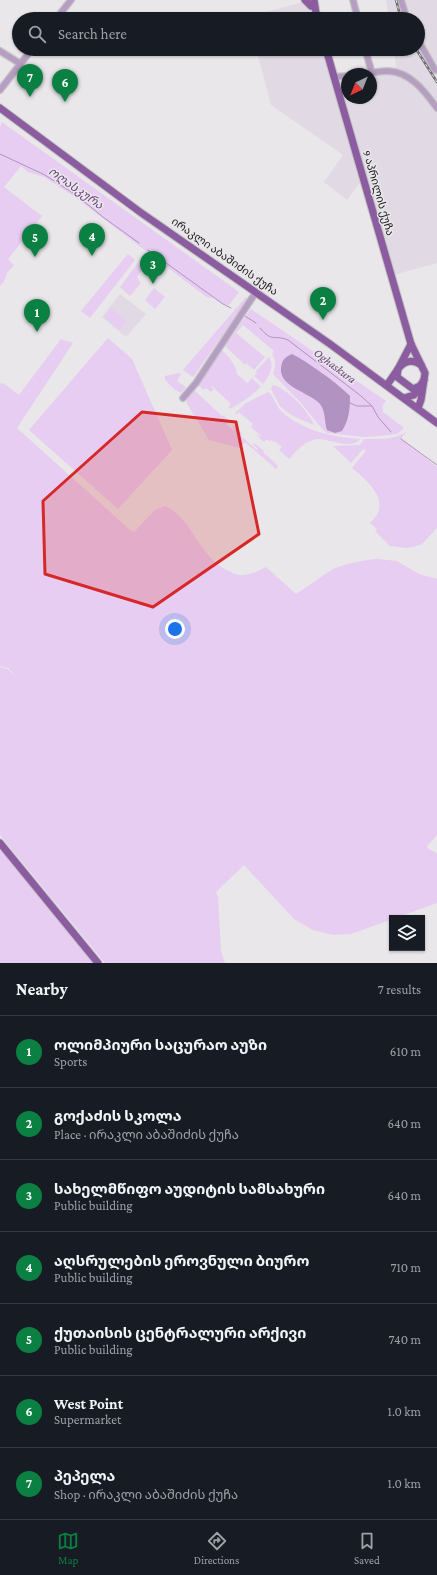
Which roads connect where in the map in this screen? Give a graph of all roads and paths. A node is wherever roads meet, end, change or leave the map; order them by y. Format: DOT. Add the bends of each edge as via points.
graph roads {
  1 [pos="71,0"];
  2 [pos="305,0"];
  3 [pos="353,0"];
  4 [pos="401,0"];
  5 [pos="314,6"];
  6 [pos="62,12"];
  7 [pos="356,12"];
  8 [pos="405,12"];
  9 [pos="0,51"];
  10 [pos="425,52"];
  11 [pos="27,56"];
  12 [pos="328,56"];
  13 [pos="367,56"];
  14 [pos="21,64"];
  15 [pos="371,68"];
  16 [pos="435,70"];
  17 [pos="377,72"];
  18 [pos="341,76"];
  19 [pos="334,77"];
  20 [pos="0,90"];
  21 [pos="0,108"];
  22 [pos="437,108"];
  23 [pos="256,292"];
  24 [pos="411,344"];
  25 [pos="421,366"];
  26 [pos="398,368"];
  27 [pos="376,378"];
  28 [pos="424,382"];
  29 [pos="387,385"];
  30 [pos="183,398"];
  31 [pos="404,398"];
  32 [pos="418,408"];
  33 [pos="437,423"];
  34 [pos="0,843"];
  35 [pos="98,963"];
  1 -- 6 [label="street"];
  2 -- 5 [label="main road"];
  3 -- 7 [label="street"];
  4 -- 8 [label="street"];
  9 -- 14 [label="street"];
  10 -- 16 [label="street"];
  11 -- 14 [label="street"];
  12 -- 19 [label="main road, 9 აპრილის ქუჩა"];
  13 -- 15 [label="street"];
  14 -- 20 [label="street"];
  17 -- 22 [label="street" via="395,72 410,80 423,89"];
  18 -- 19 [label="street"];
  19 -- 24 [label="main road, 9 აპრილის ქუჩა"];
  21 -- 23 [label="main road, ირაკლი აბაშიძის ქუჩა" via="140,212"];
  23 -- 27 [label="main road, ირაკლი აბაშიძის ქუჩა"];
  23 -- 30 [label="street" via="196,383"];
  24 -- 25 [label="main road, 9 აპრილის ქუჩა"];
  24 -- 26 [label="main road"];
  25 -- 26 [label="main road" via="412,361"];
  25 -- 28 [label="main road" via="425,373"];
  26 -- 27 [label="main road" via="387,376"];
  26 -- 28 [label="main road" via="397,377 413,389"];
  26 -- 29 [label="main road"];
  27 -- 29 [label="main road, ირაკლი აბაშიძის ქუჩა"];
  28 -- 31 [label="main road" via="414,395"];
  28 -- 32 [label="main road"];
  29 -- 31 [label="main road, ირაკლი აბაშიძის ქუჩა"];
  31 -- 32 [label="main road, ირაკლი აბაშიძის ქუჩა"];
  32 -- 33 [label="main road, ირაკლი აბაშიძის ქუჩა"];
  34 -- 35 [label="main road"];
}
